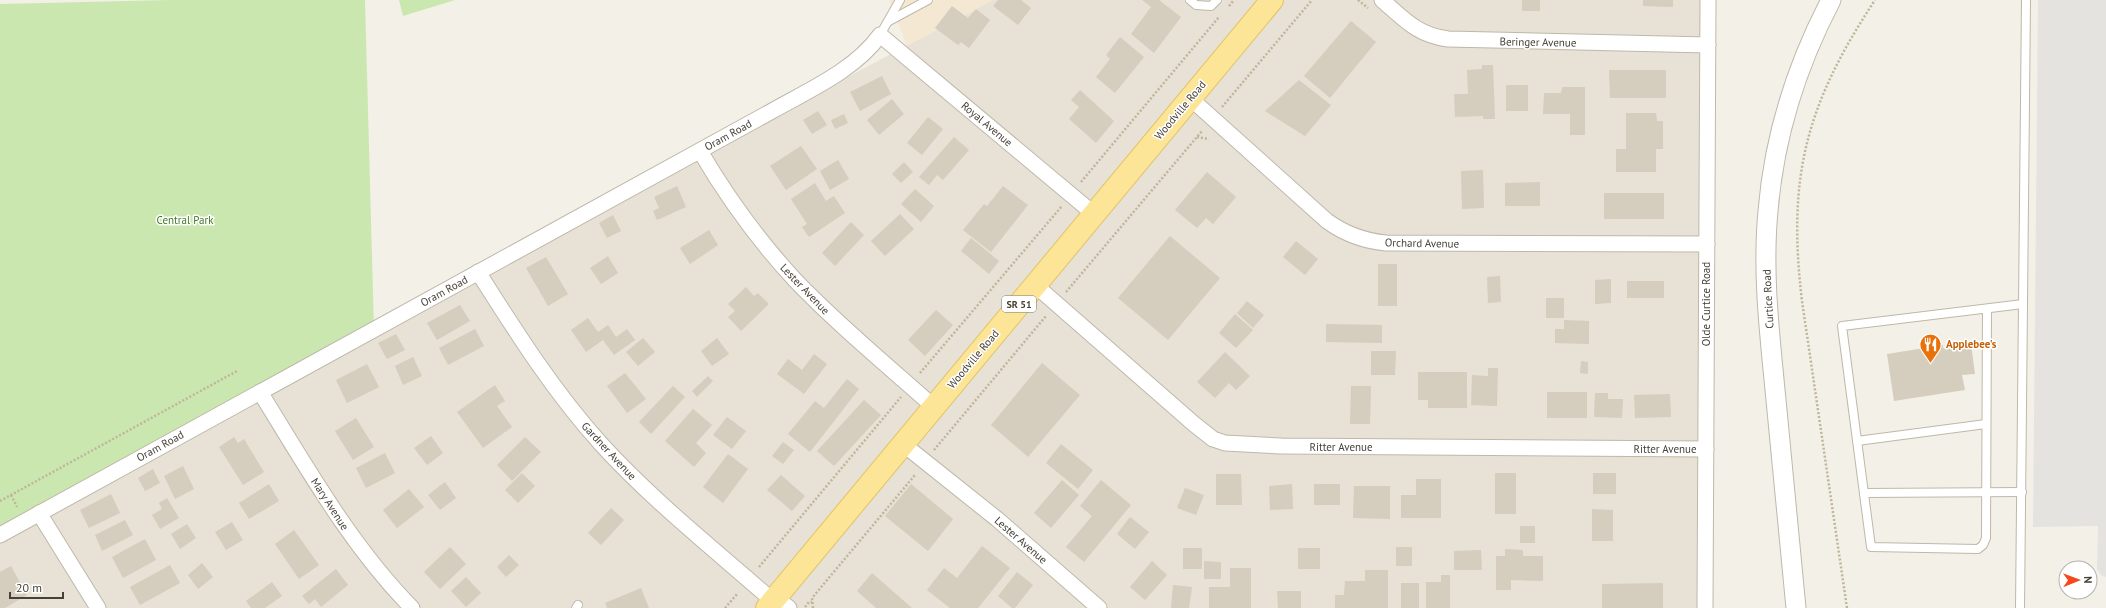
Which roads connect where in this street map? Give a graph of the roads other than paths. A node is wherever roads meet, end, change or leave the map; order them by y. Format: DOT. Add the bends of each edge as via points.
graph roads {
  1 [pos="900,0"];
  2 [pos="928,0"];
  3 [pos="1190,0"];
  4 [pos="1217,0"];
  5 [pos="1272,0"];
  6 [pos="1382,0"];
  7 [pos="1708,0"];
  8 [pos="1831,0"];
  9 [pos="2026,0"];
  10 [pos="889,21"];
  11 [pos="880,35"];
  12 [pos="1708,45"];
  13 [pos="1190,98"];
  14 [pos="700,151"];
  15 [pos="1094,214"];
  16 [pos="1707,244"];
  17 [pos="478,272"];
  18 [pos="1035,285"];
  19 [pos="2023,304"];
  20 [pos="1987,308"];
  21 [pos="260,392"];
  22 [pos="934,407"];
  23 [pos="1986,424"];
  24 [pos="1857,441"];
  25 [pos="904,444"];
  26 [pos="1706,449"];
  27 [pos="1986,492"];
  28 [pos="2022,492"];
  29 [pos="1864,493"];
  30 [pos="39,513"];
  31 [pos="0,535"];
  32 [pos="776,604"];
  33 [pos="98,608"];
  34 [pos="412,608"];
  35 [pos="1099,608"];
  36 [pos="1705,608"];
  37 [pos="1796,608"];
  38 [pos="2020,608"];
  1 -- 10 [label="lane"];
  2 -- 10 [label="lane"];
  3 -- 4 [label="lane" via="1196,5 1211,6"];
  5 -- 13 [label="main road, Woodville Road / SR 51"];
  6 -- 12 [label="street, Beringer Avenue" via="1417,30 1427,35 1448,39"];
  7 -- 12 [label="street, Olde Curtice Road"];
  8 -- 37 [label="street, Curtice Road" via="1804,59 1791,99 1773,172 1766,234 1768,320"];
  9 -- 19 [label="lane"];
  10 -- 11 [label="lane"];
  11 -- 14 [label="street, Oram Road" via="864,53 826,80"];
  11 -- 15 [label="street, Royal Avenue"];
  12 -- 16 [label="street, Olde Curtice Road"];
  13 -- 15 [label="main road, Woodville Road / SR 51"];
  13 -- 16 [label="street, Orchard Avenue" via="1327,221 1359,238 1386,243"];
  14 -- 17 [label="street, Oram Road"];
  14 -- 22 [label="street, Lester Avenue" via="741,216 794,279"];
  15 -- 18 [label="main road, Woodville Road / SR 51"];
  16 -- 26 [label="street, Olde Curtice Road"];
  17 -- 21 [label="street, Oram Road"];
  17 -- 32 [label="street, Gardner Avenue" via="538,364 601,444 648,491"];
  18 -- 22 [label="main road, Woodville Road / SR 51"];
  18 -- 26 [label="street, Ritter Avenue" via="1194,424 1213,439 1225,443 1289,446"];
  19 -- 20 [label="lane"];
  19 -- 28 [label="lane"];
  20 -- 23 [label="lane"];
  20 -- 24 [label="lane" via="1842,326"];
  21 -- 30 [label="street, Oram Road"];
  21 -- 34 [label="street, Mary Avenue" via="350,534 383,577"];
  22 -- 25 [label="main road, Woodville Road / SR 51"];
  23 -- 24 [label="lane"];
  23 -- 27 [label="lane"];
  24 -- 29 [label="lane"];
  25 -- 32 [label="main road, Woodville Road / SR 51"];
  25 -- 35 [label="street, Lester Avenue"];
  26 -- 36 [label="street, Olde Curtice Road"];
  27 -- 28 [label="lane"];
  27 -- 29 [label="lane"];
  27 -- 29 [label="lane" via="1986,538 1978,549 1871,547"];
  28 -- 38 [label="lane"];
  30 -- 31 [label="street, Oram Road"];
  30 -- 33 [label="street"];
}
